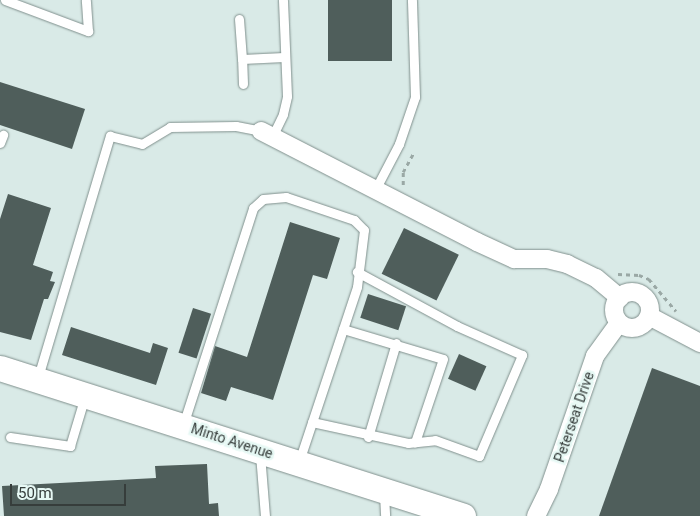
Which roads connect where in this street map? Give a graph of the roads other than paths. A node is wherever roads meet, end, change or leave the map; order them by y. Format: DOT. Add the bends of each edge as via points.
graph roads {
  1 [pos="5,0"];
  2 [pos="86,0"];
  3 [pos="283,0"];
  4 [pos="412,0"];
  5 [pos="240,19"];
  6 [pos="284,57"];
  7 [pos="242,59"];
  8 [pos="243,84"];
  9 [pos="266,134"];
  10 [pos="375,190"];
  11 [pos="357,272"];
  12 [pos="620,298"];
  13 [pos="649,316"];
  14 [pos="619,323"];
  15 [pos="343,329"];
  16 [pos="396,344"];
  17 [pos="700,344"];
  18 [pos="0,368"];
  19 [pos="37,380"];
  20 [pos="86,396"];
  21 [pos="312,422"];
  22 [pos="182,425"];
  23 [pos="368,436"];
  24 [pos="10,437"];
  25 [pos="415,442"];
  26 [pos="260,451"];
  27 [pos="299,461"];
  28 [pos="384,491"];
  29 [pos="265,516"];
  30 [pos="385,516"];
  31 [pos="463,516"];
  32 [pos="536,516"];
  1 -- 2 [label="lane" via="88,31"];
  3 -- 6 [label="lane"];
  4 -- 10 [label="lane" via="415,97 399,144"];
  5 -- 7 [label="lane"];
  6 -- 7 [label="lane"];
  6 -- 9 [label="lane" via="286,105"];
  7 -- 8 [label="lane"];
  9 -- 10 [label="street"];
  9 -- 19 [label="lane" via="236,126 170,127 142,144 110,136"];
  10 -- 12 [label="street" via="505,255 567,264 596,278"];
  11 -- 15 [label="lane" via="357,288"];
  11 -- 22 [label="lane" via="364,230 354,220 280,195 258,202 253,208"];
  11 -- 25 [label="lane" via="457,326 522,355 480,456 435,440"];
  12 -- 13 [label="street" via="630,293 642,295 649,305"];
  12 -- 14 [label="street" via="614,313"];
  13 -- 14 [label="street" via="636,328"];
  13 -- 17 [label="street"];
  14 -- 32 [label="street, Peterseat Drive" via="595,356 549,489"];
  15 -- 16 [label="lane"];
  15 -- 21 [label="lane"];
  16 -- 23 [label="lane"];
  16 -- 25 [label="lane" via="443,359"];
  18 -- 19 [label="street, Minto Avenue"];
  19 -- 20 [label="street, Minto Avenue"];
  20 -- 22 [label="street, Minto Avenue"];
  20 -- 24 [label="lane" via="70,446"];
  21 -- 23 [label="lane"];
  21 -- 27 [label="lane"];
  22 -- 26 [label="street, Minto Avenue"];
  23 -- 25 [label="lane"];
  26 -- 27 [label="street, Minto Avenue"];
  26 -- 29 [label="lane"];
  27 -- 28 [label="street, Minto Avenue"];
  28 -- 30 [label="lane"];
  28 -- 31 [label="street, Minto Avenue"];
}
